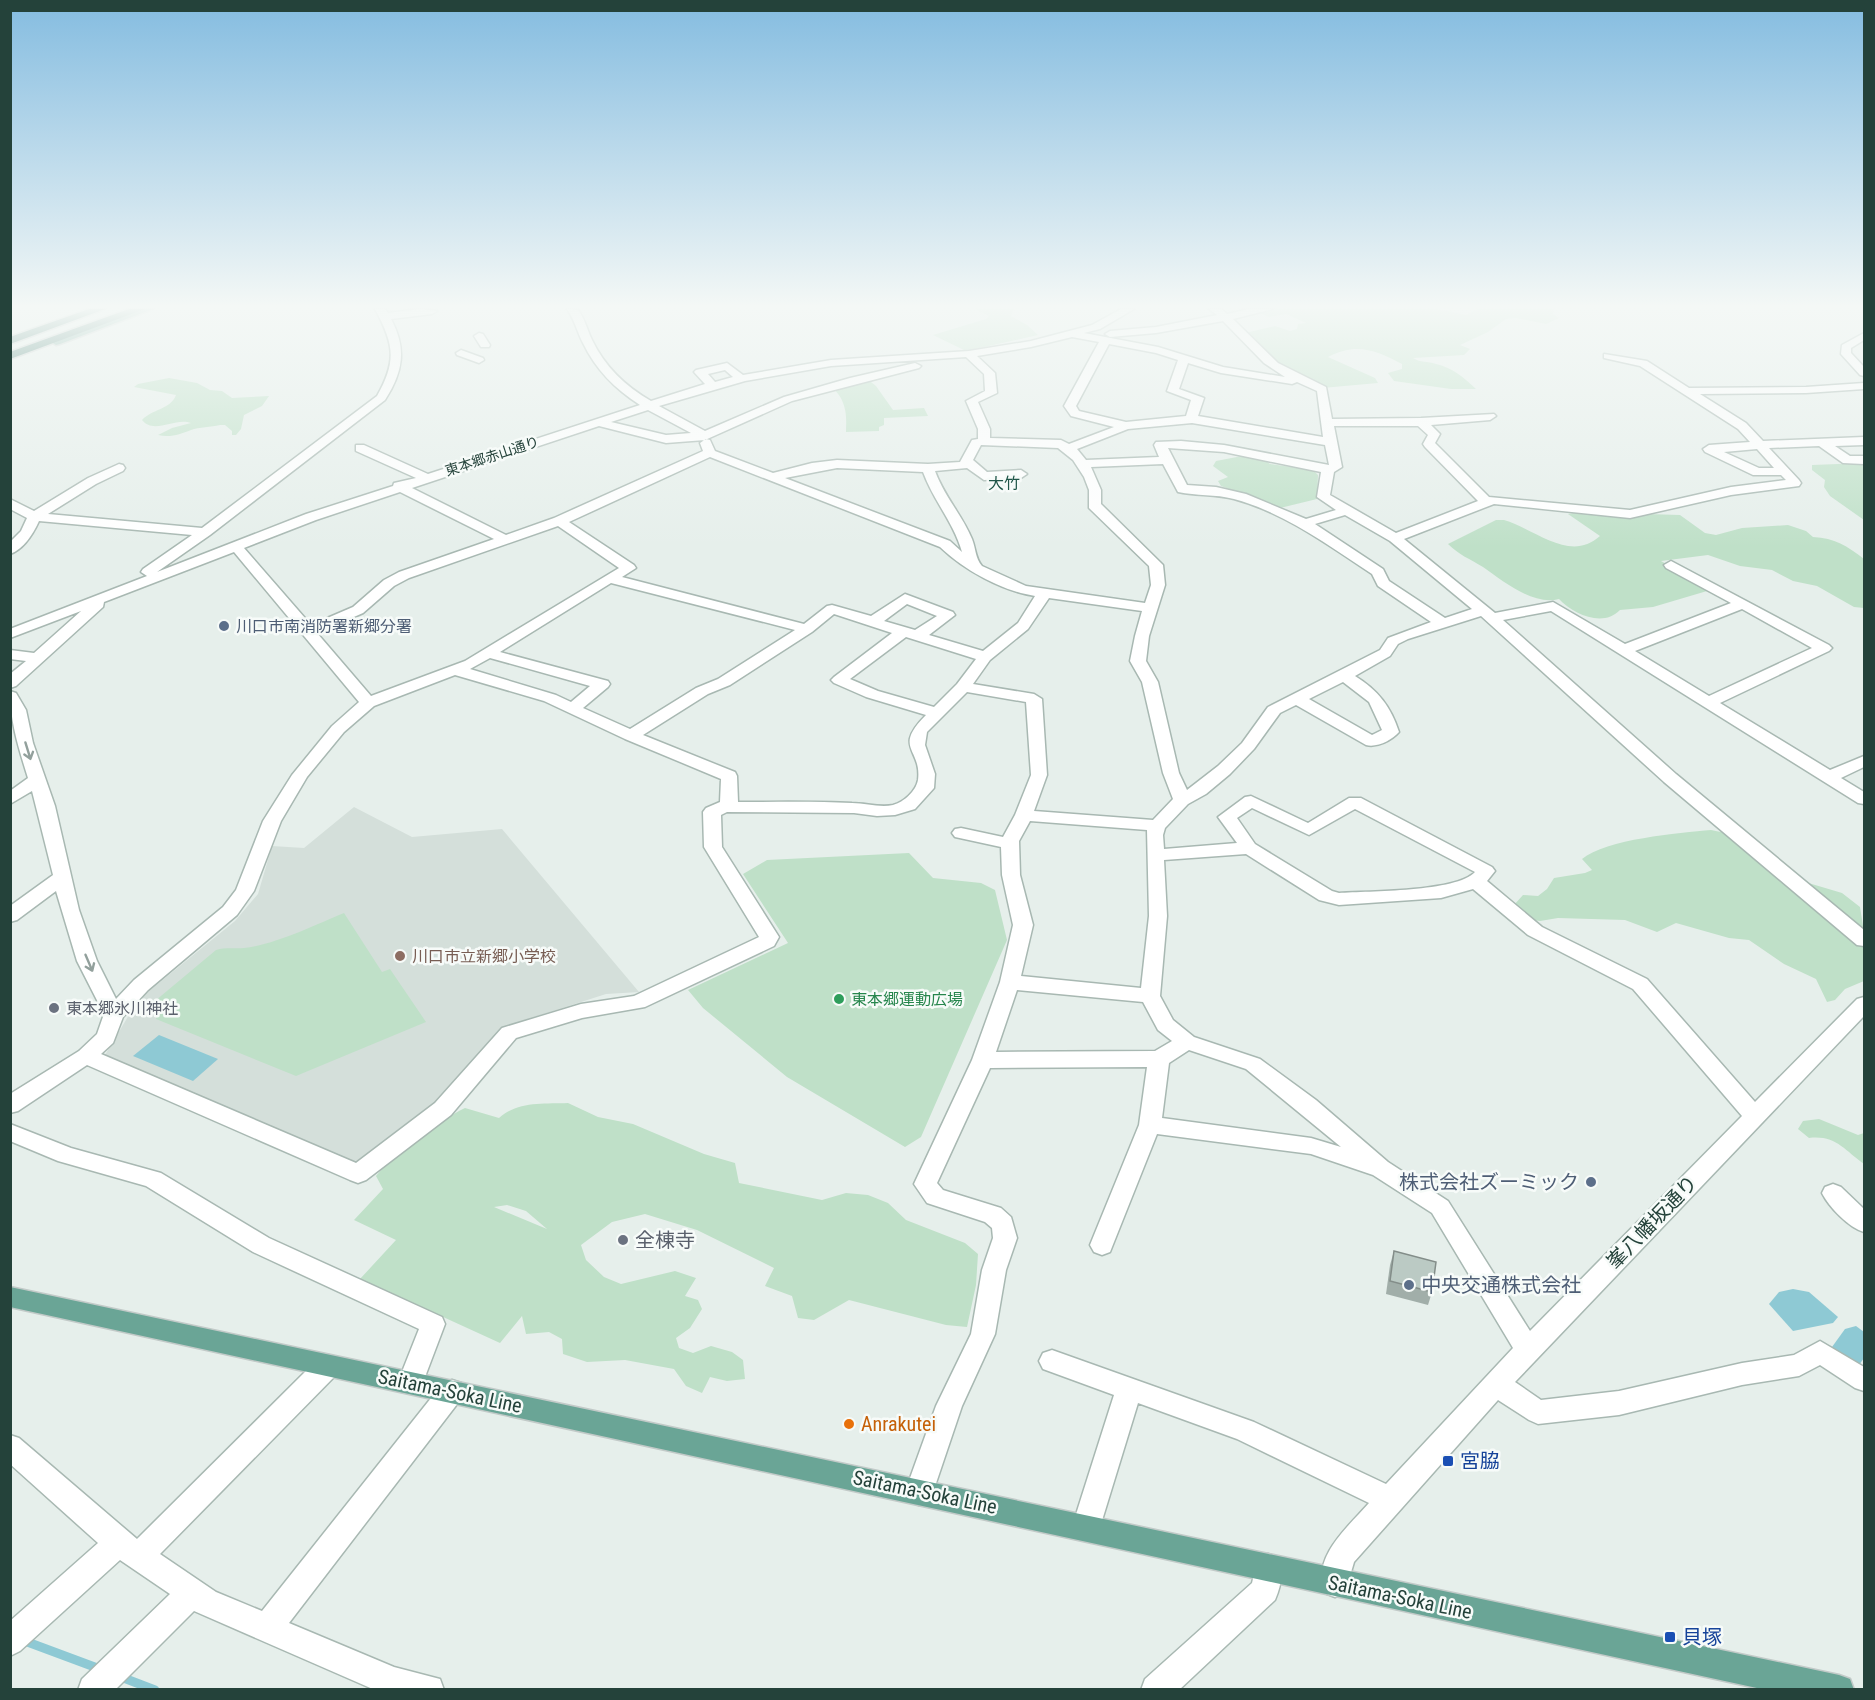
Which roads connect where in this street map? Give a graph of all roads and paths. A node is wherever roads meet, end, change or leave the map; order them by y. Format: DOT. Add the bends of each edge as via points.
graph roads {
  1 [pos="387,388"];
  2 [pos="625,388"];
  3 [pos="705,388"];
  4 [pos="825,388"];
  5 [pos="991,388"];
  6 [pos="1079,388"];
  7 [pos="1174,388"];
  8 [pos="1320,388"];
  9 [pos="1684,388"];
  10 [pos="1830,388"];
  11 [pos="1688,391"];
  12 [pos="650,405"];
  13 [pos="1490,416"];
  14 [pos="1192,419"];
  15 [pos="597,422"];
  16 [pos="1421,422"];
  17 [pos="1328,423"];
  18 [pos="1126,426"];
  19 [pos="705,436"];
  20 [pos="984,441"];
  21 [pos="1864,441"];
  22 [pos="1330,442"];
  23 [pos="1821,442"];
  24 [pos="1761,445"];
  25 [pos="360,448"];
  26 [pos="1069,448"];
  27 [pos="710,453"];
  28 [pos="965,460"];
  29 [pos="1167,460"];
  30 [pos="1864,460"];
  31 [pos="1082,464"];
  32 [pos="119,468"];
  33 [pos="928,468"];
  34 [pos="1328,471"];
  35 [pos="1783,471"];
  36 [pos="1021,474"];
  37 [pos="772,477"];
  38 [pos="426,478"];
  39 [pos="399,486"];
  40 [pos="10,503"];
  41 [pos="1486,503"];
  42 [pos="1348,510"];
  43 [pos="22,515"];
  44 [pos="559,521"];
  45 [pos="1305,523"];
  46 [pos="205,532"];
  47 [pos="1395,538"];
  48 [pos="504,539"];
  49 [pos="235,545"];
  50 [pos="10,550"];
  51 [pos="971,562"];
  52 [pos="1671,565"];
  53 [pos="609,578"];
  54 [pos="133,585"];
  55 [pos="1044,594"];
  56 [pos="108,595"];
  57 [pos="1742,604"];
  58 [pos="1150,608"];
  59 [pos="1487,615"];
  60 [pos="873,622"];
  61 [pos="1442,623"];
  62 [pos="807,629"];
  63 [pos="308,632"];
  64 [pos="910,633"];
  65 [pos="10,634"];
  66 [pos="1623,650"];
  67 [pos="487,653"];
  68 [pos="10,654"];
  69 [pos="985,657"];
  70 [pos="37,658"];
  71 [pos="455,670"];
  72 [pos="1344,676"];
  73 [pos="10,683"];
  74 [pos="963,687"];
  75 [pos="10,696"];
  76 [pos="1295,698"];
  77 [pos="367,701"];
  78 [pos="1707,703"];
  79 [pos="573,708"];
  80 [pos="937,713"];
  81 [pos="631,736"];
  82 [pos="1864,761"];
  83 [pos="1829,777"];
  84 [pos="37,780"];
  85 [pos="10,799"];
  86 [pos="1864,799"];
  87 [pos="1182,800"];
  88 [pos="725,807"];
  89 [pos="1024,815"];
  90 [pos="1157,826"];
  91 [pos="961,833"];
  92 [pos="1010,844"];
  93 [pos="1249,848"];
  94 [pos="1155,855"];
  95 [pos="64,876"];
  96 [pos="1476,882"];
  97 [pos="10,915"];
  98 [pos="1864,940"];
  99 [pos="1010,982"];
  100 [pos="1150,996"];
  101 [pos="1864,1004"];
  102 [pos="114,1014"];
  103 [pos="1187,1042"];
  104 [pos="86,1056"];
  105 [pos="1159,1059"];
  106 [pos="983,1060"];
  107 [pos="10,1105"];
  108 [pos="1755,1117"];
  109 [pos="1150,1125"];
  110 [pos="10,1132"];
  111 [pos="1380,1168"];
  112 [pos="1833,1192"];
  113 [pos="1864,1223"];
  114 [pos="1102,1245"];
  115 [pos="10,1297"];
  116 [pos="1528,1350"];
  117 [pos="1052,1361"];
  118 [pos="328,1366"];
  119 [pos="1864,1380"];
  120 [pos="411,1382"];
  121 [pos="1496,1384"];
  122 [pos="1129,1389"];
  123 [pos="452,1391"];
  124 [pos="10,1447"];
  125 [pos="920,1492"];
  126 [pos="1390,1499"];
  127 [pos="1086,1527"];
  128 [pos="129,1550"];
  129 [pos="1268,1568"];
  130 [pos="1335,1583"];
  131 [pos="191,1593"];
  132 [pos="267,1628"];
  133 [pos="10,1641"];
  134 [pos="391,1686"];
  135 [pos="93,1689"];
  136 [pos="429,1689"];
  137 [pos="1156,1689"];
  138 [pos="1839,1689"];
  1 -- 46 [label="street" via="381,398"];
  2 -- 12 [label="street"];
  3 -- 12 [label="street, 東本郷赤山通り"];
  4 -- 19 [label="street" via="788,399"];
  5 -- 20 [label="street" via="992,393 972,401 984,429"];
  6 -- 18 [label="street" via="1070,406 1075,414"];
  7 -- 14 [label="street" via="1198,398"];
  8 -- 17 [label="street"];
  9 -- 11 [label="street"];
  10 -- 11 [label="street"];
  11 -- 24 [label="street" via="1742,426"];
  12 -- 15 [label="street, 東本郷赤山通り"];
  12 -- 19 [label="street"];
  13 -- 16 [label="street"];
  14 -- 18 [label="street"];
  14 -- 22 [label="street"];
  15 -- 19 [label="street" via="666,439"];
  15 -- 38 [label="street, 東本郷赤山通り"];
  16 -- 17 [label="street"];
  16 -- 41 [label="street" via="1434,434 1429,444"];
  17 -- 22 [label="street"];
  18 -- 26 [label="street"];
  19 -- 27 [label="street"];
  20 -- 26 [label="street" via="1048,442"];
  20 -- 28 [label="street" via="976,443"];
  21 -- 23 [label="street"];
  22 -- 34 [label="street" via="1336,466"];
  23 -- 24 [label="street"];
  23 -- 30 [label="street" via="1847,460"];
  24 -- 35 [label="street"];
  24 -- 35 [label="street" via="1709,449 1757,472"];
  25 -- 38 [label="street"];
  26 -- 31 [label="street"];
  27 -- 37 [label="street"];
  27 -- 44 [label="street"];
  28 -- 33 [label="street" via="964,465"];
  28 -- 36 [label="street" via="984,476"];
  29 -- 31 [label="street"];
  29 -- 34 [label="street" via="1160,445 1189,444"];
  29 -- 45 [label="street" via="1184,489 1216,490 1241,497"];
  31 -- 58 [label="street" via="1095,490 1094,505 1156,565 1158,585"];
  32 -- 43 [label="street"];
  33 -- 37 [label="street" via="837,464"];
  33 -- 51 [label="street" via="965,539"];
  34 -- 42 [label="street" via="1323,497"];
  35 -- 41 [label="street" via="1796,483 1731,491 1630,514 1492,500"];
  37 -- 51 [label="street" via="945,544"];
  38 -- 39 [label="street, 東本郷赤山通り"];
  39 -- 48 [label="street"];
  39 -- 49 [label="street, 東本郷赤山通り"];
  40 -- 43 [label="street"];
  41 -- 47 [label="street"];
  42 -- 45 [label="street"];
  42 -- 47 [label="street"];
  43 -- 46 [label="street"];
  43 -- 50 [label="street" via="27,532"];
  44 -- 48 [label="street"];
  44 -- 53 [label="street" via="629,568"];
  45 -- 61 [label="street" via="1378,572 1383,583"];
  46 -- 54 [label="street"];
  47 -- 59 [label="street"];
  48 -- 63 [label="street" via="404,575 358,610"];
  49 -- 54 [label="street, 東本郷赤山通り"];
  49 -- 63 [label="street"];
  51 -- 55 [label="street" via="982,573"];
  52 -- 57 [label="street"];
  53 -- 62 [label="street"];
  53 -- 67 [label="street"];
  54 -- 56 [label="street, 東本郷赤山通り"];
  55 -- 58 [label="street"];
  55 -- 69 [label="street" via="1023,626"];
  56 -- 65 [label="street, 東本郷赤山通り"];
  56 -- 70 [label="street"];
  57 -- 66 [label="street"];
  57 -- 78 [label="street" via="1824,648"];
  58 -- 87 [label="street" via="1138,661 1150,682 1171,773"];
  59 -- 61 [label="street"];
  59 -- 66 [label="street" via="1553,606"];
  59 -- 98 [label="street" via="1670,778"];
  60 -- 62 [label="street" via="832,609"];
  60 -- 64 [label="street"];
  60 -- 64 [label="street" via="905,598 948,615"];
  61 -- 72 [label="street" via="1393,641 1385,652"];
  62 -- 81 [label="street"];
  63 -- 77 [label="street"];
  64 -- 69 [label="street"];
  64 -- 80 [label="street" via="840,680"];
  66 -- 78 [label="street"];
  67 -- 71 [label="street"];
  67 -- 79 [label="street" via="602,684"];
  68 -- 70 [label="street"];
  69 -- 74 [label="street"];
  70 -- 73 [label="street"];
  71 -- 77 [label="street"];
  71 -- 79 [label="street"];
  72 -- 76 [label="street"];
  72 -- 76 [label="street" via="1371,694 1386,715 1391,732 1372,742"];
  74 -- 80 [label="street"];
  74 -- 89 [label="street" via="1034,699 1040,775"];
  75 -- 84 [label="street, one-way" via="18,710"];
  76 -- 87 [label="street" via="1274,710 1224,770"];
  77 -- 102 [label="street" via="300,775 272,821 245,891 230,911 141,986"];
  78 -- 83 [label="street"];
  79 -- 81 [label="street"];
  80 -- 88 [label="street" via="919,731 917,746 927,774 925,788 909,805 876,811"];
  81 -- 88 [label="street" via="729,776 729,803"];
  82 -- 83 [label="street"];
  83 -- 86 [label="street"];
  84 -- 85 [label="street"];
  84 -- 95 [label="street"];
  87 -- 90 [label="street"];
  88 -- 104 [label="street" via="712,812 713,848 769,937 767,941 638,1002 580,1011 509,1033 443,1109 358,1174"];
  89 -- 90 [label="street"];
  89 -- 92 [label="street"];
  90 -- 94 [label="street"];
  91 -- 92 [label="street"];
  92 -- 99 [label="street" via="1011,875 1023,925"];
  93 -- 94 [label="street"];
  93 -- 96 [label="street" via="1326,896 1339,899 1441,892"];
  93 -- 96 [label="street" via="1227,817 1251,801 1309,830 1355,802 1486,871"];
  94 -- 100 [label="street" via="1158,916"];
  95 -- 97 [label="street"];
  95 -- 102 [label="street, one-way" via="70,910 87,961"];
  96 -- 108 [label="street" via="1535,932 1640,984"];
  99 -- 100 [label="street"];
  99 -- 106 [label="street"];
  100 -- 103 [label="street" via="1165,1025"];
  101 -- 108 [label="street, 峯八幡坂通り"];
  102 -- 104 [label="street" via="106,1038"];
  103 -- 105 [label="street"];
  103 -- 111 [label="street" via="1253,1064"];
  104 -- 107 [label="street"];
  105 -- 106 [label="street"];
  105 -- 109 [label="street"];
  106 -- 125 [label="street" via="925,1184 935,1197 993,1215 1003,1224 1005,1238 994,1270 983,1334 949,1406"];
  108 -- 116 [label="street, 峯八幡坂通り"];
  109 -- 111 [label="street" via="1311,1146"];
  109 -- 114 [label="street"];
  110 -- 120 [label="street" via="66,1155 153,1179 261,1245 433,1324"];
  111 -- 116 [label="street" via="1440,1207"];
  112 -- 113 [label="street"];
  115 -- 118 [label="main road, Saitama-Soka Line"];
  116 -- 121 [label="street, 峯八幡坂通り"];
  117 -- 122 [label="street"];
  118 -- 120 [label="main road, Saitama-Soka Line"];
  118 -- 128 [label="street"];
  119 -- 121 [label="street" via="1820,1352 1799,1365 1619,1403 1538,1412"];
  120 -- 123 [label="main road, Saitama-Soka Line"];
  121 -- 126 [label="street, 峯八幡坂通り"];
  122 -- 126 [label="street" via="1245,1430"];
  122 -- 127 [label="street"];
  123 -- 125 [label="main road, Saitama-Soka Line"];
  123 -- 132 [label="street"];
  124 -- 128 [label="street"];
  125 -- 127 [label="main road, Saitama-Soka Line"];
  126 -- 130 [label="street, 峯八幡坂通り" via="1341,1556"];
  127 -- 129 [label="main road, Saitama-Soka Line"];
  128 -- 131 [label="street"];
  128 -- 133 [label="street"];
  129 -- 130 [label="main road, Saitama-Soka Line"];
  129 -- 137 [label="street" via="1265,1590"];
  130 -- 138 [label="main road, Saitama-Soka Line"];
  131 -- 132 [label="street"];
  131 -- 135 [label="street"];
  132 -- 134 [label="street"];
  134 -- 136 [label="street"];
}
